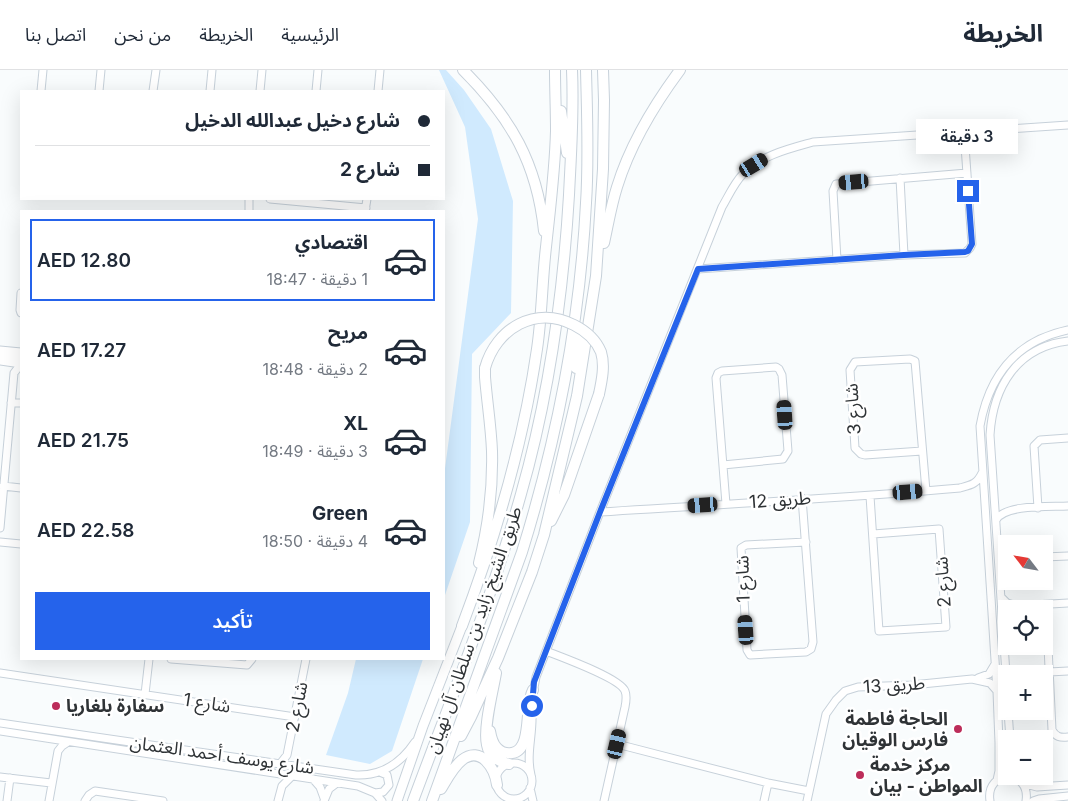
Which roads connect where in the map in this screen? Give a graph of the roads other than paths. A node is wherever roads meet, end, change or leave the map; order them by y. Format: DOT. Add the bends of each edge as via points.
graph roads {
  1 [pos="43,70"];
  2 [pos="101,70"];
  3 [pos="156,70"];
  4 [pos="212,70"];
  5 [pos="262,70"];
  6 [pos="318,70"];
  7 [pos="380,70"];
  8 [pos="463,70"];
  9 [pos="555,70"];
  10 [pos="572,70"];
  11 [pos="586,70"];
  12 [pos="603,70"];
  13 [pos="680,70"];
  14 [pos="41,90"];
  15 [pos="99,90"];
  16 [pos="153,90"];
  17 [pos="210,90"];
  18 [pos="260,90"];
  19 [pos="316,90"];
  20 [pos="378,90"];
  21 [pos="1068,125"];
  22 [pos="964,132"];
  23 [pos="967,173"];
  24 [pos="570,177"];
  25 [pos="900,178"];
  26 [pos="288,200"];
  27 [pos="306,201"];
  28 [pos="366,210"];
  29 [pos="546,247"];
  30 [pos="904,255"];
  31 [pos="837,260"];
  32 [pos="698,269"];
  33 [pos="596,276"];
  34 [pos="577,300"];
  35 [pos="1068,330"];
  36 [pos="1068,341"];
  37 [pos="0,350"];
  38 [pos="20,352"];
  39 [pos="0,355"];
  40 [pos="20,357"];
  41 [pos="3,362"];
  42 [pos="20,364"];
  43 [pos="20,365"];
  44 [pos="14,373"];
  45 [pos="11,403"];
  46 [pos="20,403"];
  47 [pos="570,421"];
  48 [pos="980,426"];
  49 [pos="990,428"];
  50 [pos="1068,438"];
  51 [pos="990,441"];
  52 [pos="980,443"];
  53 [pos="922,451"];
  54 [pos="723,465"];
  55 [pos="982,472"];
  56 [pos="4,486"];
  57 [pos="20,488"];
  58 [pos="960,488"];
  59 [pos="926,491"];
  60 [pos="870,496"];
  61 [pos="802,498"];
  62 [pos="984,499"];
  63 [pos="994,502"];
  64 [pos="726,504"];
  65 [pos="1068,506"];
  66 [pos="1038,508"];
  67 [pos="1012,509"];
  68 [pos="600,512"];
  69 [pos="996,520"];
  70 [pos="0,528"];
  71 [pos="873,534"];
  72 [pos="544,535"];
  73 [pos="0,542"];
  74 [pos="806,542"];
  75 [pos="20,544"];
  76 [pos="998,549"];
  77 [pos="987,550"];
  78 [pos="1068,556"];
  79 [pos="1053,557"];
  80 [pos="1002,590"];
  81 [pos="1002,598"];
  82 [pos="1068,603"];
  83 [pos="1053,604"];
  84 [pos="462,626"];
  85 [pos="546,651"];
  86 [pos="498,658"];
  87 [pos="149,660"];
  88 [pos="202,660"];
  89 [pos="251,660"];
  90 [pos="306,660"];
  91 [pos="995,664"];
  92 [pos="1068,670"];
  93 [pos="1053,672"];
  94 [pos="0,673"];
  95 [pos="972,679"];
  96 [pos="533,690"];
  97 [pos="997,691"];
  98 [pos="145,694"];
  99 [pos="295,717"];
  100 [pos="488,720"];
  101 [pos="1051,720"];
  102 [pos="0,723"];
  103 [pos="423,726"];
  104 [pos="1001,730"];
  105 [pos="0,731"];
  106 [pos="1068,737"];
  107 [pos="48,739"];
  108 [pos="68,742"];
  109 [pos="617,744"];
  110 [pos="529,747"];
  111 [pos="450,754"];
  112 [pos="57,755"];
  113 [pos="287,755"];
  114 [pos="280,764"];
  115 [pos="513,764"];
  116 [pos="292,766"];
  117 [pos="380,772"];
  118 [pos="272,773"];
  119 [pos="531,775"];
  120 [pos="292,776"];
  121 [pos="998,776"];
  122 [pos="0,777"];
  123 [pos="10,778"];
  124 [pos="313,779"];
  125 [pos="997,780"];
  126 [pos="337,782"];
  127 [pos="52,783"];
  128 [pos="768,783"];
  129 [pos="497,785"];
  130 [pos="1022,785"];
  131 [pos="1032,785"];
  132 [pos="1068,785"];
  133 [pos="530,788"];
  134 [pos="280,790"];
  135 [pos="809,791"];
  136 [pos="376,793"];
  137 [pos="1068,796"];
  138 [pos="324,800"];
  139 [pos="513,800"];
  140 [pos="6,801"];
  141 [pos="49,801"];
  142 [pos="86,801"];
  143 [pos="163,801"];
  144 [pos="278,801"];
  145 [pos="382,801"];
  146 [pos="397,801"];
  147 [pos="413,801"];
  148 [pos="433,801"];
  149 [pos="533,801"];
  150 [pos="604,801"];
  151 [pos="764,801"];
  152 [pos="807,801"];
  153 [pos="990,801"];
  154 [pos="1026,801"];
  155 [pos="1033,801"];
  1 -- 14 [label="street"];
  2 -- 15 [label="street"];
  3 -- 16 [label="street"];
  4 -- 17 [label="street"];
  5 -- 18 [label="street"];
  6 -- 19 [label="street"];
  7 -- 20 [label="street"];
  8 -- 29 [label="highway" via="507,123 525,152 537,186"];
  9 -- 24 [label="highway"];
  9 -- 29 [label="highway" via="556,132"];
  10 -- 24 [label="highway, طريق الشيخ زايد بن سلطان آل نهيان"];
  11 -- 34 [label="highway, طريق الشيخ زايد بن سلطان آل نهيان" via="586,201"];
  12 -- 33 [label="highway" via="603,169"];
  13 -- 33 [label="highway" via="646,122 627,161 616,190"];
  21 -- 22 [label="street"];
  22 -- 23 [label="street"];
  22 -- 32 [label="street" via="813,142 776,152 742,175 722,207"];
  23 -- 25 [label="street"];
  23 -- 30 [label="street" via="970,248 965,252"];
  24 -- 147 [label="highway, طريق الشيخ زايد بن سلطان آل نهيان" via="556,327 530,462 495,582"];
  25 -- 30 [label="street"];
  25 -- 31 [label="street" via="835,185"];
  26 -- 27 [label="street"];
  27 -- 28 [label="street"];
  29 -- 84 [label="highway" via="537,348 526,414 500,518"];
  30 -- 31 [label="street"];
  31 -- 32 [label="street"];
  32 -- 68 [label="street"];
  33 -- 47 [label="highway"];
  34 -- 47 [label="highway" via="578,344"];
  34 -- 111 [label="highway, طريق الشيخ زايد بن سلطان آل نهيان" via="560,405 534,511"];
  35 -- 48 [label="street" via="1035,341 1006,364 988,392"];
  36 -- 49 [label="street" via="1036,350 1018,364 1000,389"];
  37 -- 38 [label="street"];
  39 -- 40 [label="street"];
  41 -- 42 [label="street"];
  41 -- 44 [label="street"];
  43 -- 44 [label="street"];
  44 -- 45 [label="street"];
  45 -- 46 [label="street"];
  45 -- 56 [label="street"];
  47 -- 72 [label="highway"];
  48 -- 49 [label="street" via="984,430"];
  48 -- 52 [label="street"];
  49 -- 51 [label="street"];
  50 -- 66 [label="street" via="1040,440 1034,446"];
  51 -- 52 [label="street" via="984,439"];
  51 -- 63 [label="street"];
  52 -- 55 [label="street"];
  53 -- 53 [label="street, شارع 3" via="915,361 855,362 850,370 857,451 865,455"];
  53 -- 59 [label="street, شارع 3"];
  54 -- 54 [label="street" via="717,375 722,371 780,369 786,456 783,459"];
  54 -- 64 [label="street"];
  55 -- 58 [label="street, طريق 12" via="977,482"];
  55 -- 62 [label="street"];
  56 -- 57 [label="street"];
  56 -- 70 [label="street"];
  58 -- 59 [label="street, طريق 12"];
  58 -- 62 [label="street, طريق 12" via="974,490"];
  59 -- 60 [label="street, طريق 12"];
  60 -- 61 [label="street, طريق 12"];
  60 -- 71 [label="street, شارع 2"];
  61 -- 64 [label="street, طريق 12"];
  61 -- 74 [label="street, شارع 1"];
  62 -- 77 [label="street"];
  63 -- 67 [label="street"];
  63 -- 69 [label="street"];
  64 -- 68 [label="street, طريق 12"];
  65 -- 66 [label="street"];
  66 -- 67 [label="street"];
  67 -- 69 [label="street" via="1000,514"];
  68 -- 85 [label="street"];
  69 -- 76 [label="street"];
  71 -- 71 [label="street, شارع 2" via="879,631 946,626 939,529"];
  72 -- 84 [label="highway, bridge" via="564,495 599,394 603,363 596,344 581,329 560,320 537,318 506,332 492,349 485,368 492,450 490,494 482,549"];
  72 -- 86 [label="highway"];
  73 -- 75 [label="street"];
  74 -- 74 [label="street, شارع 1" via="812,646 806,652 750,655 747,650 741,548 746,545"];
  76 -- 77 [label="street" via="993,553"];
  77 -- 91 [label="street"];
  78 -- 79 [label="street"];
  80 -- 81 [label="street"];
  82 -- 83 [label="street"];
  84 -- 103 [label="main road"];
  85 -- 96 [label="street"];
  85 -- 109 [label="street" via="622,686 626,702"];
  86 -- 100 [label="highway"];
  86 -- 111 [label="highway" via="471,718"];
  87 -- 98 [label="street"];
  88 -- 89 [label="street" via="247,665"];
  90 -- 99 [label="street, شارع 2"];
  91 -- 95 [label="street, طريق 13" via="989,674"];
  91 -- 97 [label="street"];
  92 -- 93 [label="street"];
  94 -- 98 [label="street, شارع 1"];
  95 -- 97 [label="street, طريق 13" via="990,683"];
  95 -- 135 [label="street, طريق 13" via="858,687 845,691 826,714"];
  96 -- 100 [label="highway" via="520,751 507,753 495,747"];
  96 -- 110 [label="street"];
  97 -- 104 [label="street"];
  98 -- 99 [label="street, شارع 1"];
  99 -- 113 [label="street, شارع 2"];
  100 -- 115 [label="highway" via="486,737 489,751 498,760"];
  101 -- 106 [label="street" via="1055,735"];
  102 -- 114 [label="street, شارع يوسف أحمد العثمان"];
  103 -- 117 [label="street, شارع يوسف أحمد العثمان" via="406,754"];
  103 -- 146 [label="main road"];
  105 -- 107 [label="street, شارع يوسف أحمد العثمان"];
  107 -- 108 [label="street, شارع يوسف أحمد العثمان"];
  107 -- 112 [label="street"];
  108 -- 112 [label="street"];
  108 -- 118 [label="street, شارع يوسف أحمد العثمان"];
  109 -- 128 [label="street"];
  109 -- 150 [label="street"];
  110 -- 115 [label="street" via="524,756"];
  110 -- 119 [label="street"];
  111 -- 148 [label="highway, طريق الشيخ زايد بن سلطان آل نهيان"];
  112 -- 127 [label="street"];
  113 -- 114 [label="street, شارع 2"];
  113 -- 116 [label="street, شارع 2"];
  114 -- 116 [label="street, شارع يوسف أحمد العثمان"];
  115 -- 119 [label="street" via="527,769"];
  115 -- 129 [label="street" via="498,774"];
  116 -- 117 [label="street, شارع يوسف أحمد العثمان" via="356,775"];
  117 -- 136 [label="street" via="388,778 389,785 383,792"];
  118 -- 120 [label="street, شارع يوسف أحمد العثمان"];
  118 -- 134 [label="street"];
  119 -- 133 [label="street"];
  120 -- 124 [label="street, شارع يوسف أحمد العثمان"];
  120 -- 134 [label="street"];
  121 -- 125 [label="street"];
  122 -- 123 [label="street"];
  123 -- 127 [label="street"];
  123 -- 140 [label="street"];
  124 -- 126 [label="street, شارع يوسف أحمد العثمان"];
  124 -- 138 [label="street"];
  125 -- 153 [label="street" via="991,788"];
  126 -- 136 [label="street, شارع يوسف أحمد العثمان"];
  126 -- 138 [label="street"];
  127 -- 141 [label="street"];
  128 -- 135 [label="street"];
  128 -- 151 [label="street"];
  129 -- 139 [label="street" via="500,792"];
  129 -- 148 [label="highway" via="489,762 480,757 468,757 453,771"];
  130 -- 154 [label="street" via="1027,794"];
  131 -- 132 [label="street"];
  133 -- 139 [label="street" via="522,797"];
  133 -- 149 [label="street"];
  134 -- 144 [label="street"];
  135 -- 152 [label="street, طريق 13"];
  136 -- 145 [label="street"];
  137 -- 155 [label="street"];
  142 -- 143 [label="street" via="95,790"];
}
